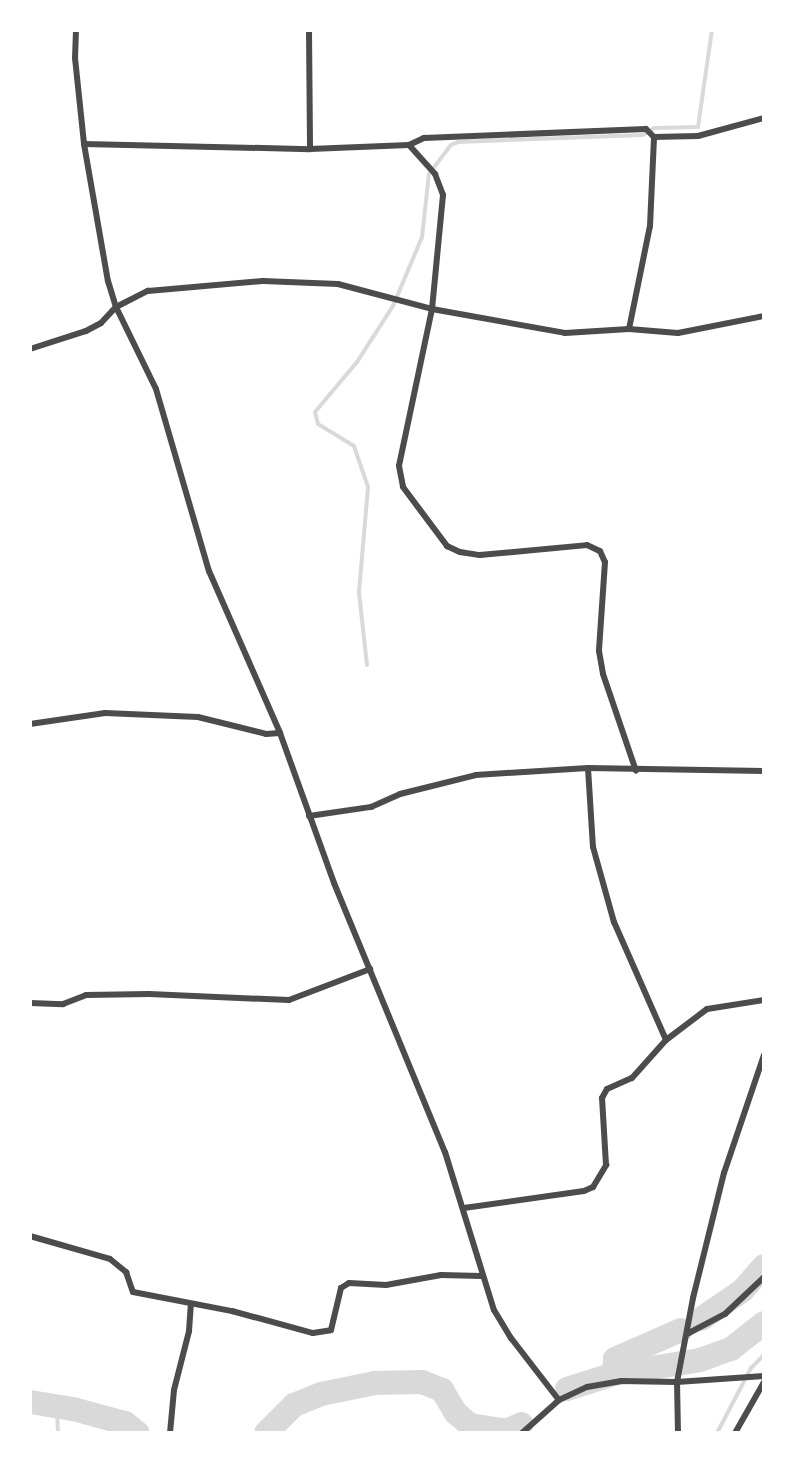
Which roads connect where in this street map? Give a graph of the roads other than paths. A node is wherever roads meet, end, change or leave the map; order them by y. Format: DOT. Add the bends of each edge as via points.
graph roads {
  1 [pos="76,30"];
  2 [pos="309,30"];
  3 [pos="764,118"];
  4 [pos="650,133"];
  5 [pos="84,144"];
  6 [pos="409,145"];
  7 [pos="310,149"];
  8 [pos="116,307"];
  9 [pos="432,309"];
  10 [pos="764,316"];
  11 [pos="629,329"];
  12 [pos="30,349"];
  13 [pos="30,724"];
  14 [pos="280,733"];
  15 [pos="588,768"];
  16 [pos="636,771"];
  17 [pos="764,771"];
  18 [pos="309,816"];
  19 [pos="370,969"];
  20 [pos="764,1000"];
  21 [pos="30,1003"];
  22 [pos="666,1040"];
  23 [pos="764,1055"];
  24 [pos="464,1208"];
  25 [pos="30,1236"];
  26 [pos="481,1276"];
  27 [pos="764,1277"];
  28 [pos="191,1304"];
  29 [pos="687,1334"];
  30 [pos="764,1379"];
  31 [pos="677,1382"];
  32 [pos="559,1400"];
  33 [pos="170,1433"];
  34 [pos="522,1433"];
  35 [pos="678,1433"];
  36 [pos="735,1433"];
  1 -- 5 [label="street"];
  2 -- 7 [label="street"];
  3 -- 4 [label="street" via="698,136"];
  4 -- 6 [label="street" via="424,138"];
  4 -- 11 [label="street" via="650,226"];
  5 -- 7 [label="street"];
  5 -- 8 [label="street"];
  6 -- 7 [label="street"];
  6 -- 9 [label="street" via="432,170 443,195"];
  8 -- 9 [label="street" via="170,287 263,281 338,284"];
  8 -- 12 [label="street" via="86,331"];
  8 -- 14 [label="street" via="156,389 215,589"];
  9 -- 11 [label="street" via="565,333"];
  9 -- 16 [label="street" via="399,466 403,487 447,546 460,552 480,555 587,545 600,551 605,562 599,651"];
  10 -- 11 [label="street" via="689,332"];
  13 -- 14 [label="street" via="105,713 198,717"];
  14 -- 18 [label="street"];
  15 -- 16 [label="street"];
  15 -- 18 [label="street" via="476,775 371,807"];
  15 -- 22 [label="street" via="593,847 601,877 614,922"];
  16 -- 17 [label="street"];
  18 -- 19 [label="street"];
  19 -- 21 [label="street" via="289,1000 149,994"];
  19 -- 24 [label="street"];
  20 -- 22 [label="street" via="707,1009"];
  22 -- 24 [label="street" via="632,1078 607,1089 602,1098 606,1165 593,1187"];
  23 -- 29 [label="street" via="724,1173"];
  24 -- 26 [label="street"];
  25 -- 28 [label="street" via="110,1259 126,1272 133,1292"];
  26 -- 28 [label="street" via="349,1283 341,1288 331,1330 313,1333"];
  26 -- 32 [label="street" via="511,1338"];
  27 -- 29 [label="street" via="725,1314"];
  28 -- 33 [label="street"];
  29 -- 31 [label="street"];
  30 -- 31 [label="street"];
  30 -- 36 [label="street"];
  31 -- 32 [label="street" via="621,1381 587,1387"];
  31 -- 35 [label="street"];
  32 -- 34 [label="street"];
}
